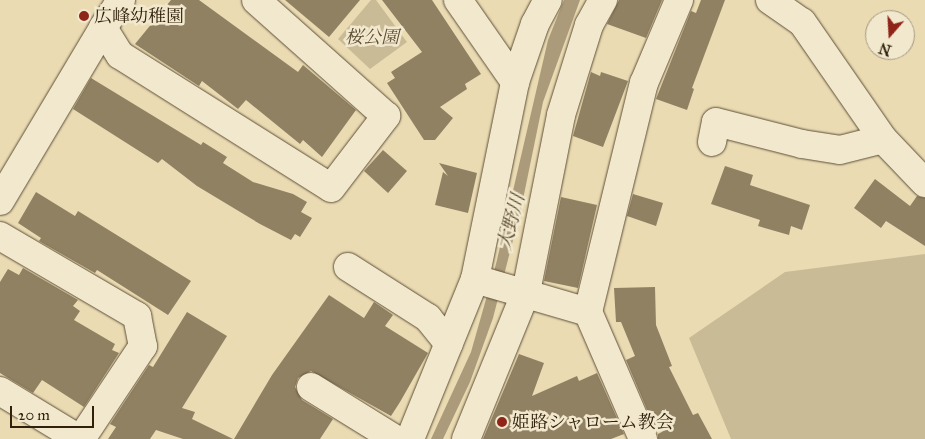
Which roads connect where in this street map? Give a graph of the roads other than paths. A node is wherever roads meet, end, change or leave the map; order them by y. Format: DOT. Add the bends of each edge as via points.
graph roads {
  1 [pos="121,0"];
  2 [pos="256,0"];
  3 [pos="458,0"];
  4 [pos="548,0"];
  5 [pos="603,0"];
  6 [pos="679,0"];
  7 [pos="770,0"];
  8 [pos="103,28"];
  9 [pos="515,82"];
  10 [pos="883,139"];
  11 [pos="712,142"];
  12 [pos="925,183"];
  13 [pos="0,201"];
  14 [pos="0,236"];
  15 [pos="348,268"];
  16 [pos="475,279"];
  17 [pos="526,292"];
  18 [pos="588,312"];
  19 [pos="449,344"];
  20 [pos="311,387"];
  21 [pos="0,391"];
  22 [pos="80,439"];
  23 [pos="395,439"];
  24 [pos="410,439"];
  25 [pos="466,439"];
  26 [pos="644,439"];
  1 -- 8 [label="street"];
  2 -- 8 [label="street" via="386,116 331,188 120,55"];
  3 -- 9 [label="street"];
  4 -- 9 [label="street" via="535,24"];
  5 -- 17 [label="street" via="589,25 561,115"];
  6 -- 18 [label="street" via="644,83"];
  7 -- 10 [label="street" via="802,22"];
  8 -- 13 [label="street"];
  9 -- 16 [label="street"];
  10 -- 11 [label="street" via="840,150 802,144 716,122"];
  10 -- 12 [label="street"];
  14 -- 22 [label="street" via="137,316 143,346"];
  15 -- 19 [label="street" via="428,318"];
  16 -- 17 [label="street"];
  16 -- 19 [label="street"];
  17 -- 18 [label="street"];
  17 -- 25 [label="street"];
  18 -- 26 [label="street"];
  19 -- 24 [label="street"];
  20 -- 23 [label="street"];
  21 -- 22 [label="street"];
}
